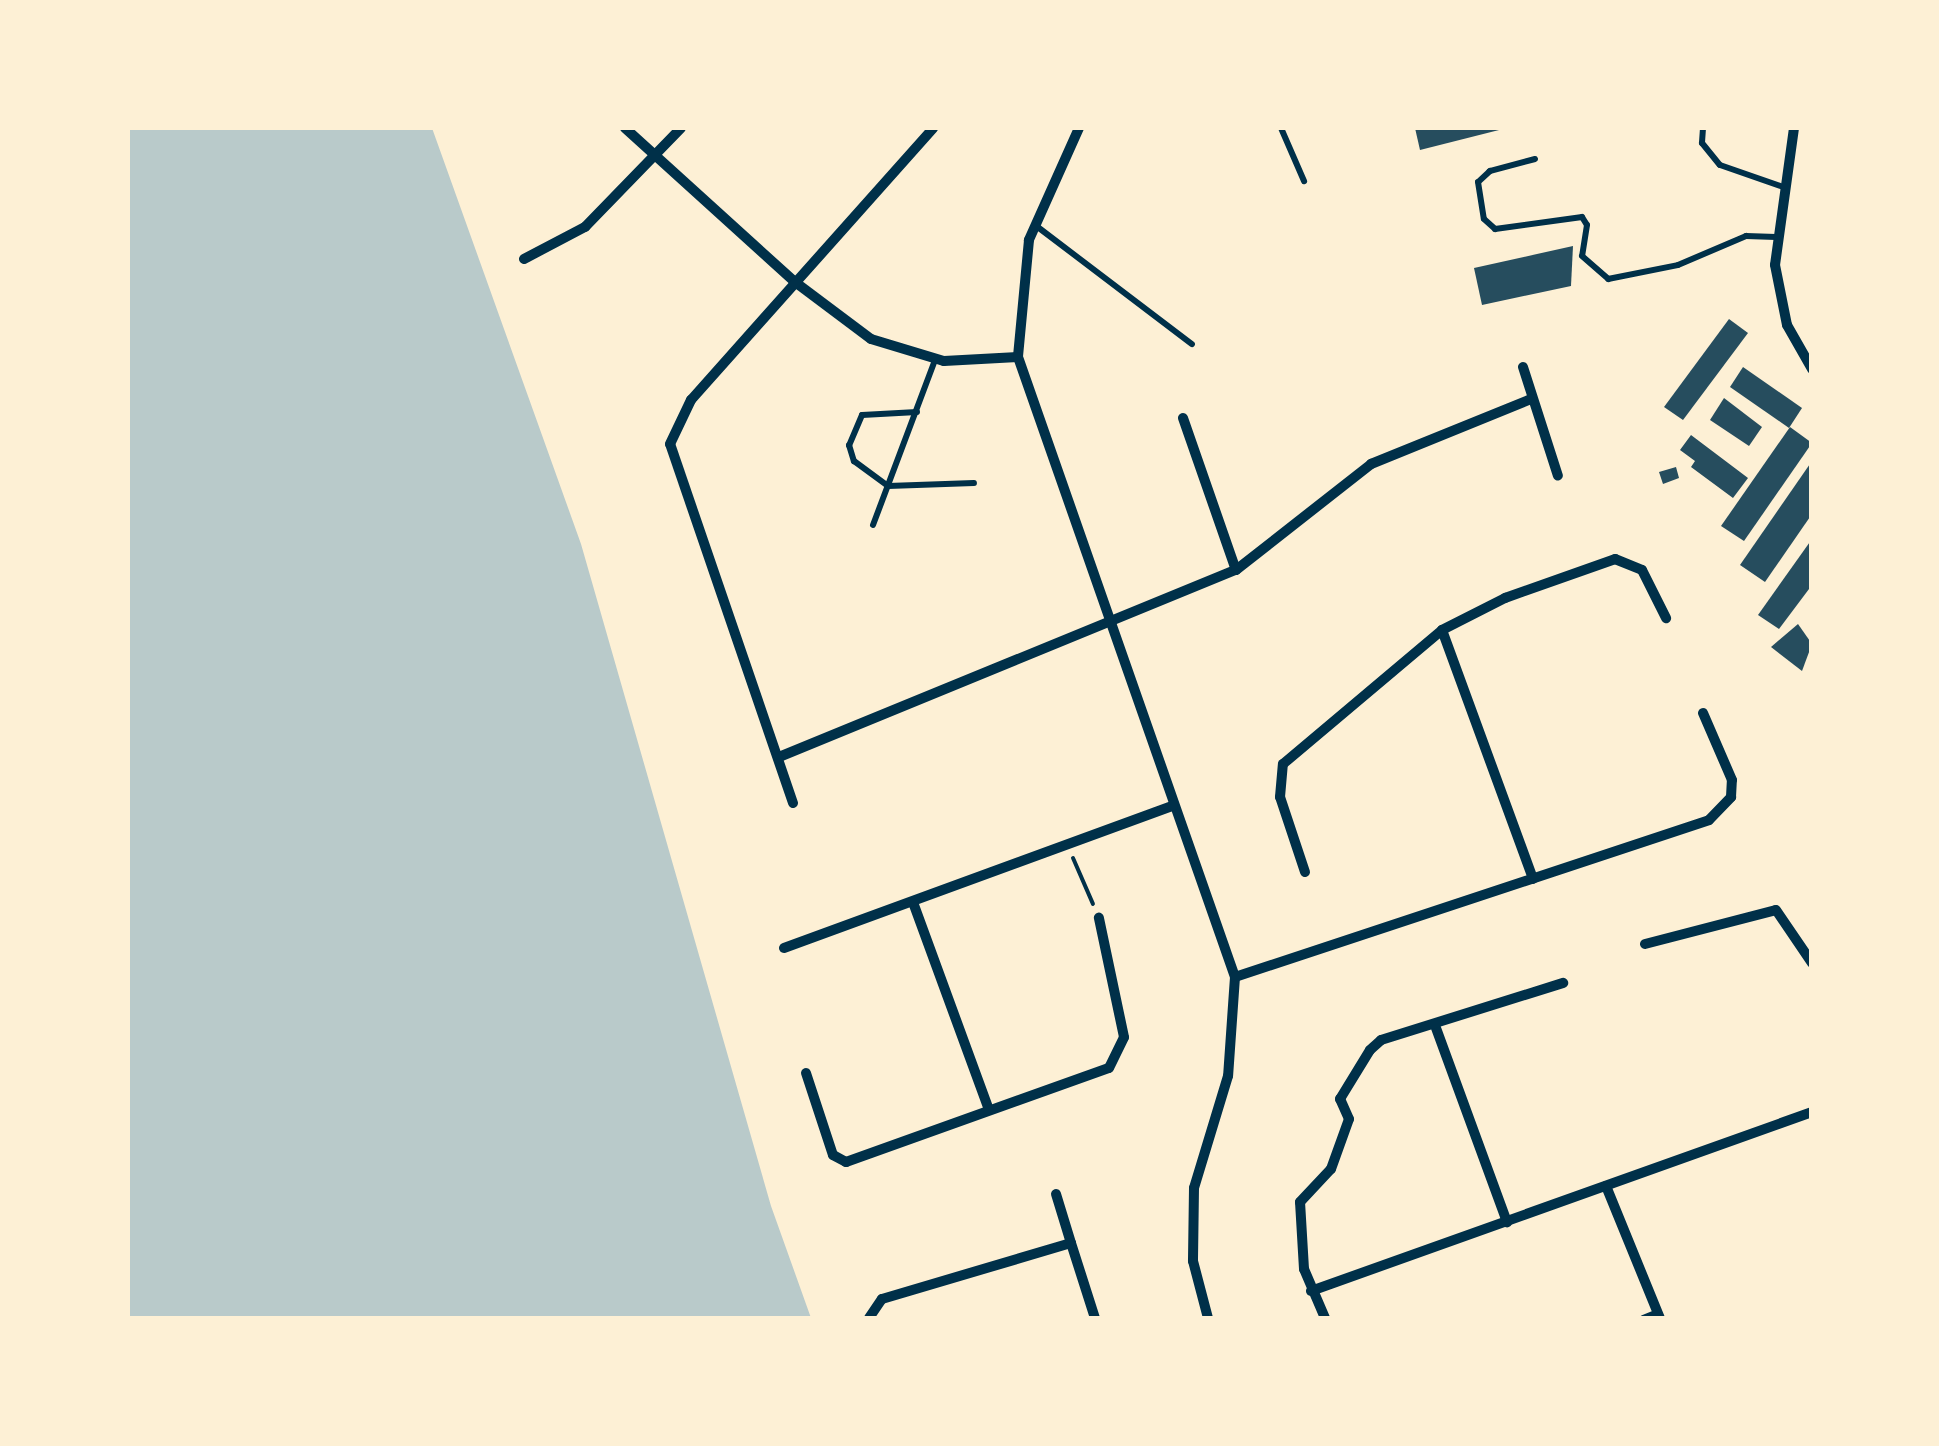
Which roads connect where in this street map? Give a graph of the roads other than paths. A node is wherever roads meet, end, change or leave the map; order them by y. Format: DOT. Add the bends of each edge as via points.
graph roads {
  1 [pos="625,128"];
  2 [pos="681,128"];
  3 [pos="934,128"];
  4 [pos="1080,128"];
  5 [pos="1281,128"];
  6 [pos="1703,128"];
  7 [pos="1794,128"];
  8 [pos="657,156"];
  9 [pos="1535,160"];
  10 [pos="1304,181"];
  11 [pos="1783,187"];
  12 [pos="1035,224"];
  13 [pos="1776,236"];
  14 [pos="524,260"];
  15 [pos="795,282"];
  16 [pos="1192,344"];
  17 [pos="1018,356"];
  18 [pos="936,360"];
  19 [pos="1522,367"];
  20 [pos="1812,369"];
  21 [pos="1531,399"];
  22 [pos="917,412"];
  23 [pos="1183,418"];
  24 [pos="1558,476"];
  25 [pos="974,484"];
  26 [pos="888,486"];
  27 [pos="874,525"];
  28 [pos="1236,570"];
  29 [pos="1666,618"];
  30 [pos="1110,623"];
  31 [pos="1442,630"];
  32 [pos="1703,713"];
  33 [pos="779,757"];
  34 [pos="793,803"];
  35 [pos="1173,806"];
  36 [pos="1306,872"];
  37 [pos="1533,879"];
  38 [pos="914,905"];
  39 [pos="1099,918"];
  40 [pos="1645,944"];
  41 [pos="784,948"];
  42 [pos="1812,963"];
  43 [pos="1235,977"];
  44 [pos="1563,983"];
  45 [pos="1436,1028"];
  46 [pos="806,1072"];
  47 [pos="988,1107"];
  48 [pos="1812,1112"];
  49 [pos="1606,1186"];
  50 [pos="1056,1194"];
  51 [pos="1507,1222"];
  52 [pos="1071,1243"];
  53 [pos="1311,1291"];
  54 [pos="1659,1315"];
  55 [pos="868,1318"];
  56 [pos="1095,1318"];
  57 [pos="1208,1318"];
  58 [pos="1325,1318"];
  59 [pos="1643,1318"];
  1 -- 8 [label="street"];
  2 -- 8 [label="street"];
  3 -- 15 [label="street"];
  4 -- 12 [label="street"];
  5 -- 10 [label="lane"];
  6 -- 11 [label="lane" via="1709,156 1720,165"];
  7 -- 11 [label="street"];
  8 -- 14 [label="street" via="585,226"];
  8 -- 15 [label="street"];
  9 -- 13 [label="lane" via="1490,171 1478,182 1484,219 1495,229 1582,217 1582,256 1608,280 1678,265 1746,236"];
  11 -- 13 [label="street"];
  12 -- 16 [label="lane"];
  12 -- 17 [label="street"];
  13 -- 20 [label="street" via="1778,295"];
  15 -- 18 [label="street" via="871,339"];
  15 -- 33 [label="street" via="691,400 670,444"];
  17 -- 18 [label="street" via="970,364"];
  17 -- 30 [label="street"];
  18 -- 22 [label="lane"];
  19 -- 21 [label="street"];
  21 -- 24 [label="street"];
  21 -- 28 [label="street" via="1371,464"];
  22 -- 26 [label="lane"];
  22 -- 26 [label="lane" via="862,415 853,429 854,461"];
  23 -- 28 [label="street"];
  25 -- 26 [label="lane"];
  26 -- 27 [label="lane"];
  28 -- 30 [label="street"];
  29 -- 31 [label="street" via="1649,578 1633,562 1615,559 1506,598"];
  30 -- 33 [label="street"];
  30 -- 35 [label="street"];
  31 -- 36 [label="street" via="1283,764 1280,797"];
  31 -- 37 [label="street"];
  32 -- 37 [label="street" via="1732,780 1723,809"];
  33 -- 34 [label="street"];
  35 -- 38 [label="street"];
  35 -- 43 [label="street"];
  37 -- 43 [label="street"];
  38 -- 41 [label="street"];
  38 -- 47 [label="street"];
  39 -- 47 [label="street" via="1124,1037 1115,1061"];
  40 -- 42 [label="street" via="1776,910"];
  43 -- 57 [label="street" via="1228,1076 1194,1188 1193,1261"];
  44 -- 45 [label="street"];
  45 -- 51 [label="street"];
  45 -- 53 [label="street" via="1382,1040 1340,1099 1349,1120 1331,1169 1300,1202"];
  46 -- 47 [label="street" via="833,1155 846,1162"];
  48 -- 49 [label="street"];
  49 -- 51 [label="street"];
  49 -- 54 [label="street"];
  50 -- 52 [label="street"];
  51 -- 53 [label="street"];
  52 -- 55 [label="street" via="882,1299"];
  52 -- 56 [label="street"];
  53 -- 58 [label="street"];
  54 -- 59 [label="lane"];
}
